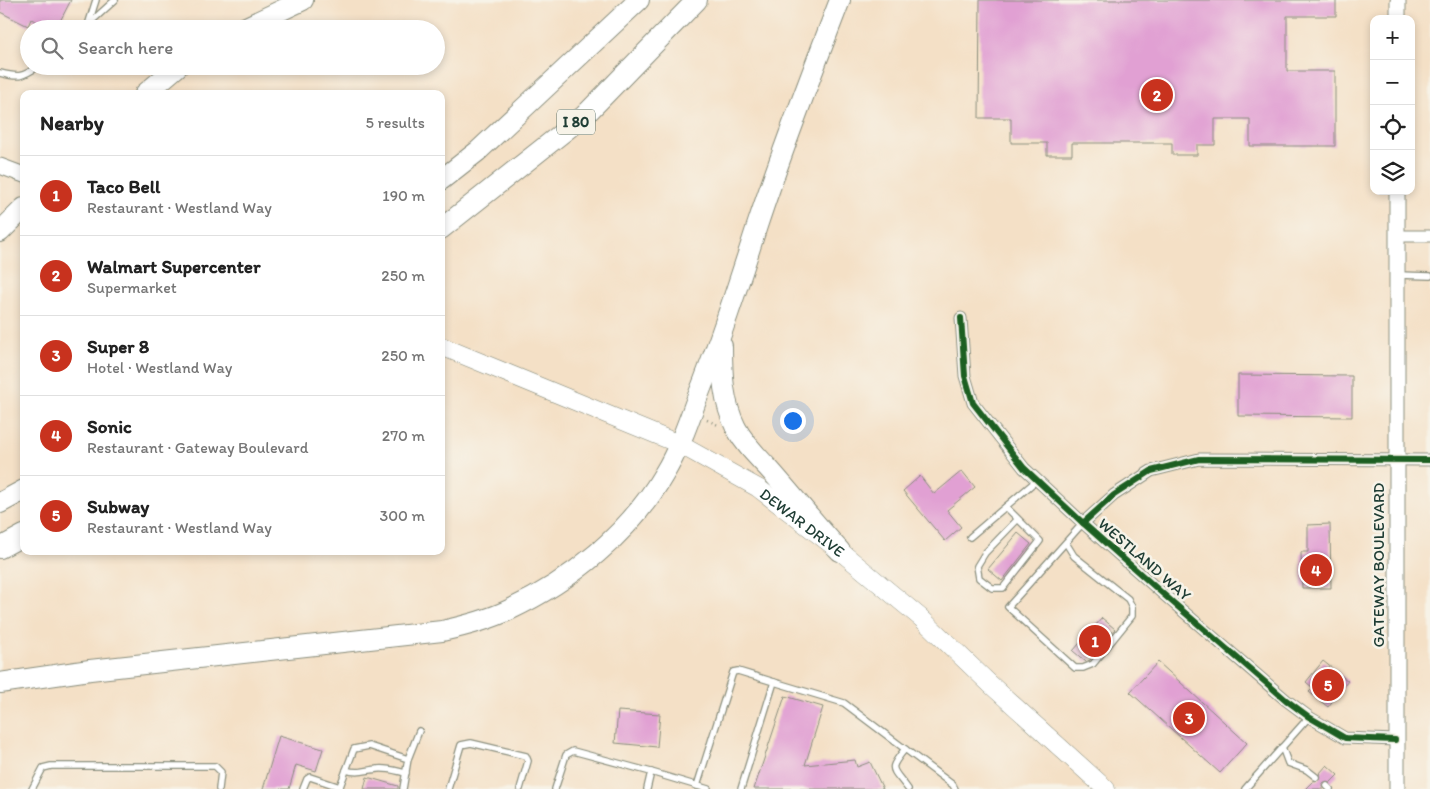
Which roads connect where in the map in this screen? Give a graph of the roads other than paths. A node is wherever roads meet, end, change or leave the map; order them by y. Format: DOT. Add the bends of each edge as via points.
graph roads {
  1 [pos="96,0"];
  2 [pos="114,0"];
  3 [pos="303,0"];
  4 [pos="639,0"];
  5 [pos="697,0"];
  6 [pos="840,0"];
  7 [pos="1398,0"];
  8 [pos="1398,15"];
  9 [pos="89,20"];
  10 [pos="92,20"];
  11 [pos="261,20"];
  12 [pos="0,73"];
  13 [pos="26,75"];
  14 [pos="167,75"];
  15 [pos="150,90"];
  16 [pos="0,166"];
  17 [pos="20,174"];
  18 [pos="445,177"];
  19 [pos="1397,195"];
  20 [pos="20,212"];
  21 [pos="445,226"];
  22 [pos="0,232"];
  23 [pos="1396,236"];
  24 [pos="1430,236"];
  25 [pos="1396,275"];
  26 [pos="1430,276"];
  27 [pos="961,318"];
  28 [pos="723,330"];
  29 [pos="445,348"];
  30 [pos="679,444"];
  31 [pos="1396,460"];
  32 [pos="1430,460"];
  33 [pos="1037,480"];
  34 [pos="20,492"];
  35 [pos="0,503"];
  36 [pos="1006,507"];
  37 [pos="1018,519"];
  38 [pos="1084,523"];
  39 [pos="20,537"];
  40 [pos="970,537"];
  41 [pos="1066,543"];
  42 [pos="0,548"];
  43 [pos="840,552"];
  44 [pos="774,682"];
  45 [pos="0,683"];
  46 [pos="1309,717"];
  47 [pos="419,731"];
  48 [pos="1396,740"];
  49 [pos="1282,747"];
  50 [pos="905,749"];
  51 [pos="408,759"];
  52 [pos="346,770"];
  53 [pos="651,772"];
  54 [pos="406,773"];
  55 [pos="1316,777"];
  56 [pos="697,786"];
  57 [pos="340,788"];
  58 [pos="32,789"];
  59 [pos="219,789"];
  60 [pos="303,789"];
  61 [pos="403,789"];
  62 [pos="448,789"];
  63 [pos="520,789"];
  64 [pos="554,789"];
  65 [pos="647,789"];
  66 [pos="708,789"];
  67 [pos="741,789"];
  68 [pos="908,789"];
  69 [pos="955,789"];
  70 [pos="1106,789"];
  71 [pos="1245,789"];
  72 [pos="1397,789"];
  1 -- 9 [label="lane"];
  2 -- 10 [label="lane"];
  3 -- 11 [label="highway"];
  4 -- 18 [label="highway, I 80" via="478,151"];
  5 -- 21 [label="highway, I 80" via="585,115"];
  6 -- 28 [label="highway" via="779,158"];
  7 -- 8 [label="main road"];
  12 -- 13 [label="lane" via="15,77"];
  14 -- 15 [label="highway"];
  16 -- 17 [label="main road"];
  19 -- 23 [label="main road, GATEWAY BOULEVARD"];
  20 -- 22 [label="highway"];
  23 -- 24 [label="street"];
  23 -- 25 [label="main road, GATEWAY BOULEVARD"];
  25 -- 26 [label="lane"];
  25 -- 31 [label="main road, GATEWAY BOULEVARD"];
  27 -- 33 [label="street, WESTLAND WAY" via="965,376 973,403"];
  28 -- 30 [label="highway"];
  28 -- 43 [label="highway" via="722,377 726,402 736,429"];
  29 -- 30 [label="main road, DEWAR DRIVE"];
  30 -- 43 [label="main road, DEWAR DRIVE" via="758,488"];
  30 -- 45 [label="highway" via="645,503 619,533 545,591 481,621 428,633 100,668"];
  31 -- 32 [label="street"];
  31 -- 38 [label="street" via="1199,460 1172,464 1132,482"];
  31 -- 48 [label="main road, GATEWAY BOULEVARD"];
  33 -- 36 [label="lane"];
  33 -- 38 [label="street, WESTLAND WAY"];
  34 -- 35 [label="highway"];
  36 -- 37 [label="lane"];
  36 -- 40 [label="lane"];
  37 -- 37 [label="lane" via="985,553 977,566 979,578 995,589 1003,588 1040,541"];
  38 -- 41 [label="lane"];
  38 -- 46 [label="street, WESTLAND WAY"];
  39 -- 42 [label="highway"];
  41 -- 41 [label="lane" via="1008,606 1075,668 1083,668 1093,664 1132,616 1132,607 1128,600 1074,556"];
  43 -- 70 [label="main road, DEWAR DRIVE" via="921,618"];
  44 -- 50 [label="lane" via="844,703"];
  44 -- 56 [label="lane" via="733,672"];
  44 -- 67 [label="lane"];
  46 -- 48 [label="street, WESTLAND WAY" via="1345,738"];
  46 -- 49 [label="lane"];
  47 -- 51 [label="lane"];
  48 -- 72 [label="main road, GATEWAY BOULEVARD"];
  49 -- 55 [label="lane" via="1288,763"];
  49 -- 71 [label="lane"];
  50 -- 68 [label="lane" via="893,764 893,769"];
  50 -- 69 [label="lane"];
  51 -- 52 [label="lane" via="369,746 354,750"];
  51 -- 54 [label="lane"];
  52 -- 54 [label="lane" via="356,773 390,769"];
  52 -- 57 [label="lane"];
  53 -- 56 [label="lane"];
  53 -- 64 [label="lane" via="573,751 566,755"];
  53 -- 65 [label="lane"];
  54 -- 61 [label="lane"];
  56 -- 66 [label="lane"];
  57 -- 60 [label="lane" via="310,777"];
  58 -- 59 [label="lane" via="43,768 51,766 215,766 221,772"];
  62 -- 63 [label="lane" via="462,745 471,743 526,756 528,761"];
}
